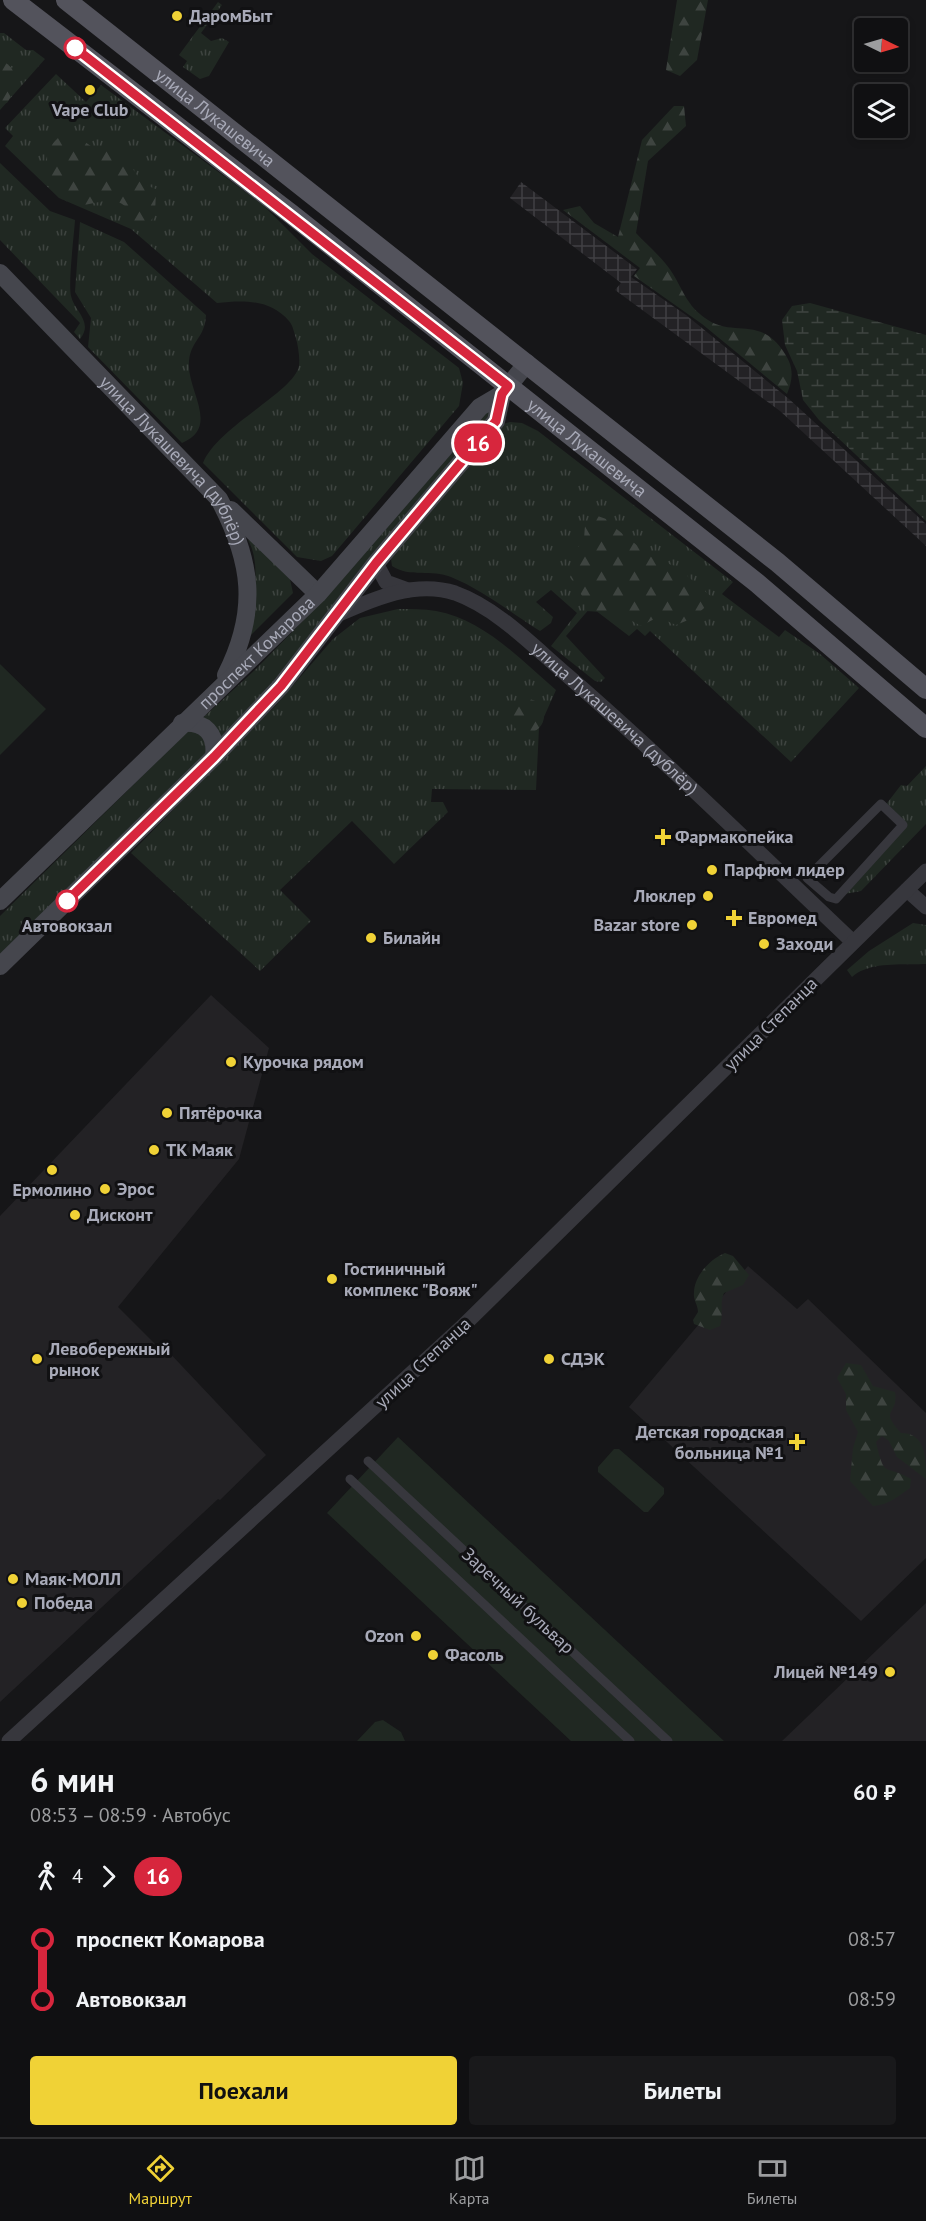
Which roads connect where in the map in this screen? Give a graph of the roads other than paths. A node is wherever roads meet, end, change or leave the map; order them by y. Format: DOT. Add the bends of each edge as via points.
graph roads {
  1 [pos="13,0"];
  2 [pos="66,0"];
  3 [pos="0,273"];
  4 [pos="527,363"];
  5 [pos="505,390"];
  6 [pos="219,499"];
  7 [pos="376,563"];
  8 [pos="408,590"];
  9 [pos="318,594"];
  10 [pos="337,615"];
  11 [pos="220,687"];
  12 [pos="926,689"];
  13 [pos="182,723"];
  14 [pos="926,728"];
  15 [pos="214,757"];
  16 [pos="903,825"];
  17 [pos="926,871"];
  18 [pos="907,890"];
  19 [pos="0,901"];
  20 [pos="926,907"];
  21 [pos="853,942"];
  22 [pos="0,966"];
  23 [pos="368,1461"];
  24 [pos="350,1479"];
  25 [pos="9,1741"];
  26 [pos="630,1741"];
  27 [pos="668,1741"];
  1 -- 5 [label="main road, улица Лукашевича"];
  2 -- 4 [label="main road, улица Лукашевича"];
  3 -- 6 [label="main road, улица Лукашевича (дублёр)"];
  4 -- 5 [label="main road, проспект Комарова"];
  4 -- 12 [label="main road, улица Лукашевича" via="777,562"];
  5 -- 7 [label="main road, проспект Комарова" via="496,421"];
  5 -- 9 [label="main road, проспект Комарова" via="480,407"];
  5 -- 14 [label="main road, улица Лукашевича" via="757,583"];
  6 -- 9 [label="main road"];
  6 -- 11 [label="main road, улица Лукашевича (дублёр)" via="238,534 247,573 247,613 238,652"];
  7 -- 8 [label="street" via="386,582"];
  7 -- 10 [label="main road, проспект Комарова"];
  8 -- 10 [label="street, улица Лукашевича (дублёр)"];
  8 -- 21 [label="street, улица Лукашевича (дублёр)" via="455,593 523,638 602,705"];
  9 -- 11 [label="main road, проспект Комарова"];
  10 -- 15 [label="main road, проспект Комарова" via="281,686"];
  11 -- 13 [label="main road, проспект Комарова"];
  13 -- 15 [label="main road" via="204,726 212,735"];
  13 -- 19 [label="main road, проспект Комарова"];
  15 -- 22 [label="main road, проспект Комарова"];
  16 -- 16 [label="street" via="881,804 807,878 836,898"];
  17 -- 18 [label="street, улица Степанца"];
  18 -- 20 [label="street"];
  18 -- 21 [label="street, улица Степанца"];
  21 -- 25 [label="street, улица Степанца" via="463,1326"];
  23 -- 27 [label="street, Заречный бульвар"];
  24 -- 26 [label="street, Заречный бульвар"];
}
